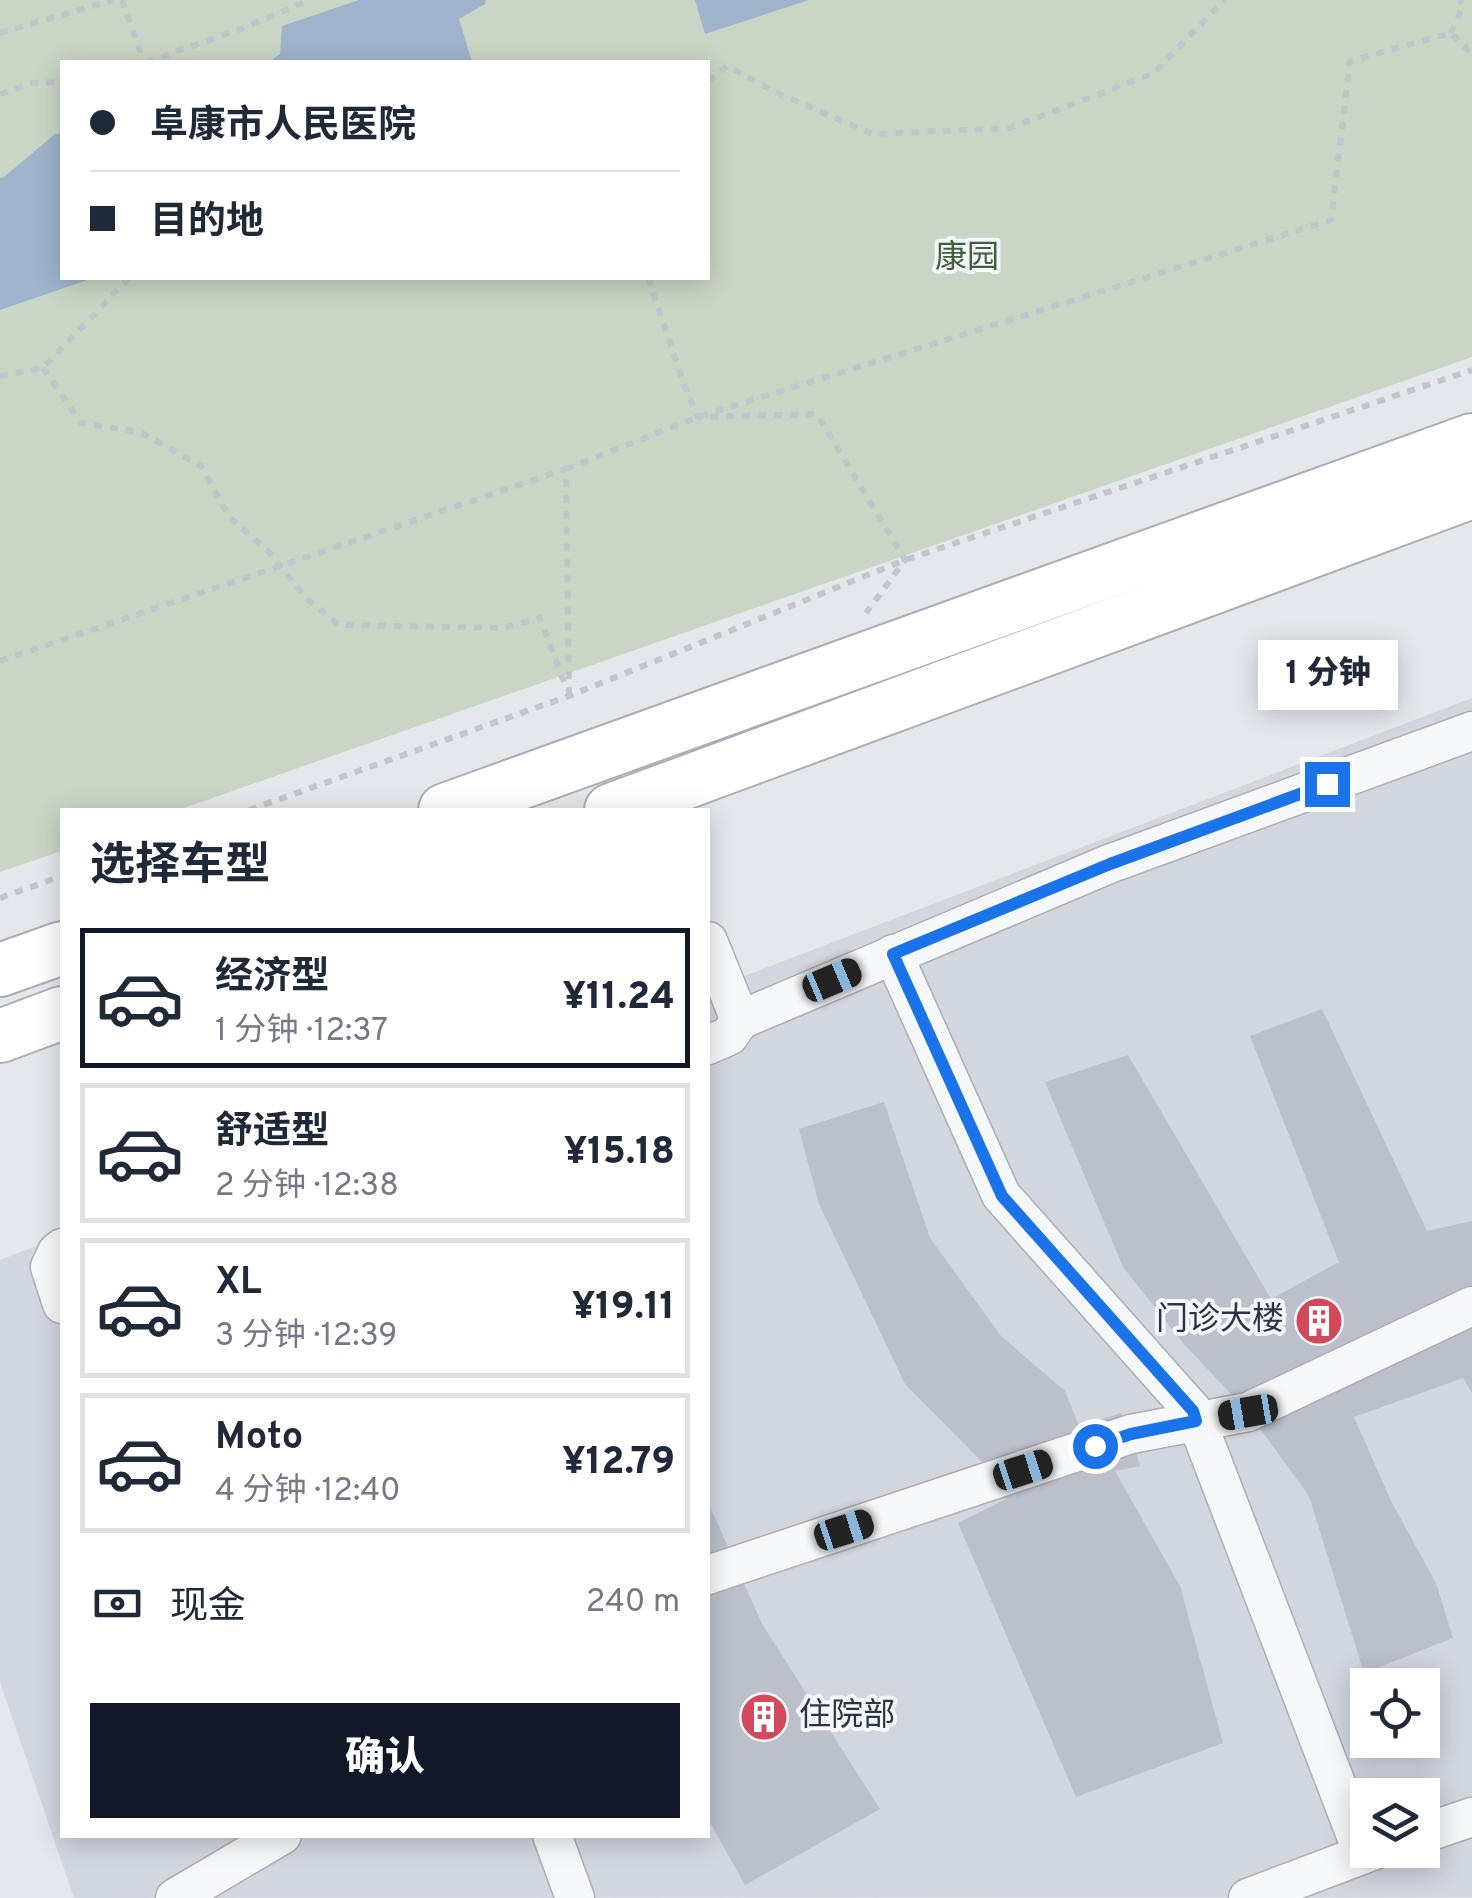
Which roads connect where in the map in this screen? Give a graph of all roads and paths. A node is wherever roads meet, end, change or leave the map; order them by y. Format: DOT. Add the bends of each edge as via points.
graph roads {
  1 [pos="113,0"];
  2 [pos="122,0"];
  3 [pos="310,0"];
  4 [pos="1224,0"];
  5 [pos="1459,0"];
  6 [pos="0,33"];
  7 [pos="1451,33"];
  8 [pos="1472,54"];
  9 [pos="144,60"];
  10 [pos="151,60"];
  11 [pos="710,79"];
  12 [pos="60,82"];
  13 [pos="0,94"];
  14 [pos="127,280"];
  15 [pos="649,280"];
  16 [pos="43,368"];
  17 [pos="1472,370"];
  18 [pos="0,376"];
  19 [pos="698,417"];
  20 [pos="1472,440"];
  21 [pos="566,469"];
  22 [pos="1472,492"];
  23 [pos="905,560"];
  24 [pos="280,567"];
  25 [pos="863,618"];
  26 [pos="0,660"];
  27 [pos="569,696"];
  28 [pos="1472,731"];
  29 [pos="651,736"];
  30 [pos="660,801"];
  31 [pos="254,808"];
  32 [pos="451,808"];
  33 [pos="622,808"];
  34 [pos="60,877"];
  35 [pos="0,898"];
  36 [pos="710,946"];
  37 [pos="60,949"];
  38 [pos="893,954"];
  39 [pos="0,970"];
  40 [pos="60,1013"];
  41 [pos="740,1020"];
  42 [pos="0,1036"];
  43 [pos="710,1043"];
  44 [pos="60,1250"];
  45 [pos="60,1298"];
  46 [pos="1472,1306"];
  47 [pos="1196,1421"];
  48 [pos="710,1575"];
  49 [pos="1350,1805"];
  50 [pos="1472,1817"];
  51 [pos="1440,1828"];
  52 [pos="271,1838"];
  53 [pos="553,1838"];
  54 [pos="244,1845"];
  55 [pos="1350,1859"];
  56 [pos="175,1898"];
  57 [pos="575,1898"];
  58 [pos="1248,1898"];
  1 -- 6 [label="path"];
  2 -- 9 [label="path"];
  3 -- 10 [label="path"];
  4 -- 11 [label="path" via="1154,72 1010,128 872,134 727,66"];
  5 -- 7 [label="path" via="1463,6"];
  7 -- 8 [label="path"];
  7 -- 19 [label="path" via="1350,61 1331,220"];
  12 -- 13 [label="path"];
  14 -- 16 [label="path"];
  15 -- 19 [label="path"];
  16 -- 18 [label="path"];
  16 -- 24 [label="path" via="81,423 140,432 201,466 229,516"];
  17 -- 23 [label="path"];
  19 -- 21 [label="path"];
  19 -- 23 [label="path" via="817,414"];
  20 -- 29 [label="street"];
  21 -- 24 [label="path"];
  21 -- 27 [label="path"];
  22 -- 30 [label="street"];
  23 -- 25 [label="path"];
  23 -- 27 [label="path"];
  24 -- 26 [label="path"];
  24 -- 27 [label="path" via="339,625 503,628 540,618"];
  27 -- 31 [label="path"];
  28 -- 38 [label="street" via="1110,864"];
  29 -- 30 [label="street"];
  29 -- 32 [label="street"];
  30 -- 33 [label="street"];
  34 -- 35 [label="path"];
  36 -- 41 [label="street"];
  37 -- 39 [label="street"];
  38 -- 41 [label="street"];
  38 -- 47 [label="street" via="1002,1196"];
  40 -- 42 [label="street"];
  41 -- 43 [label="street" via="729,1036"];
  44 -- 45 [label="street" via="50,1267"];
  46 -- 47 [label="street" via="1248,1412"];
  47 -- 48 [label="street" via="1131,1434"];
  47 -- 49 [label="street"];
  50 -- 51 [label="street"];
  52 -- 54 [label="street"];
  53 -- 57 [label="street"];
  54 -- 56 [label="street"];
  55 -- 58 [label="street"];
}
